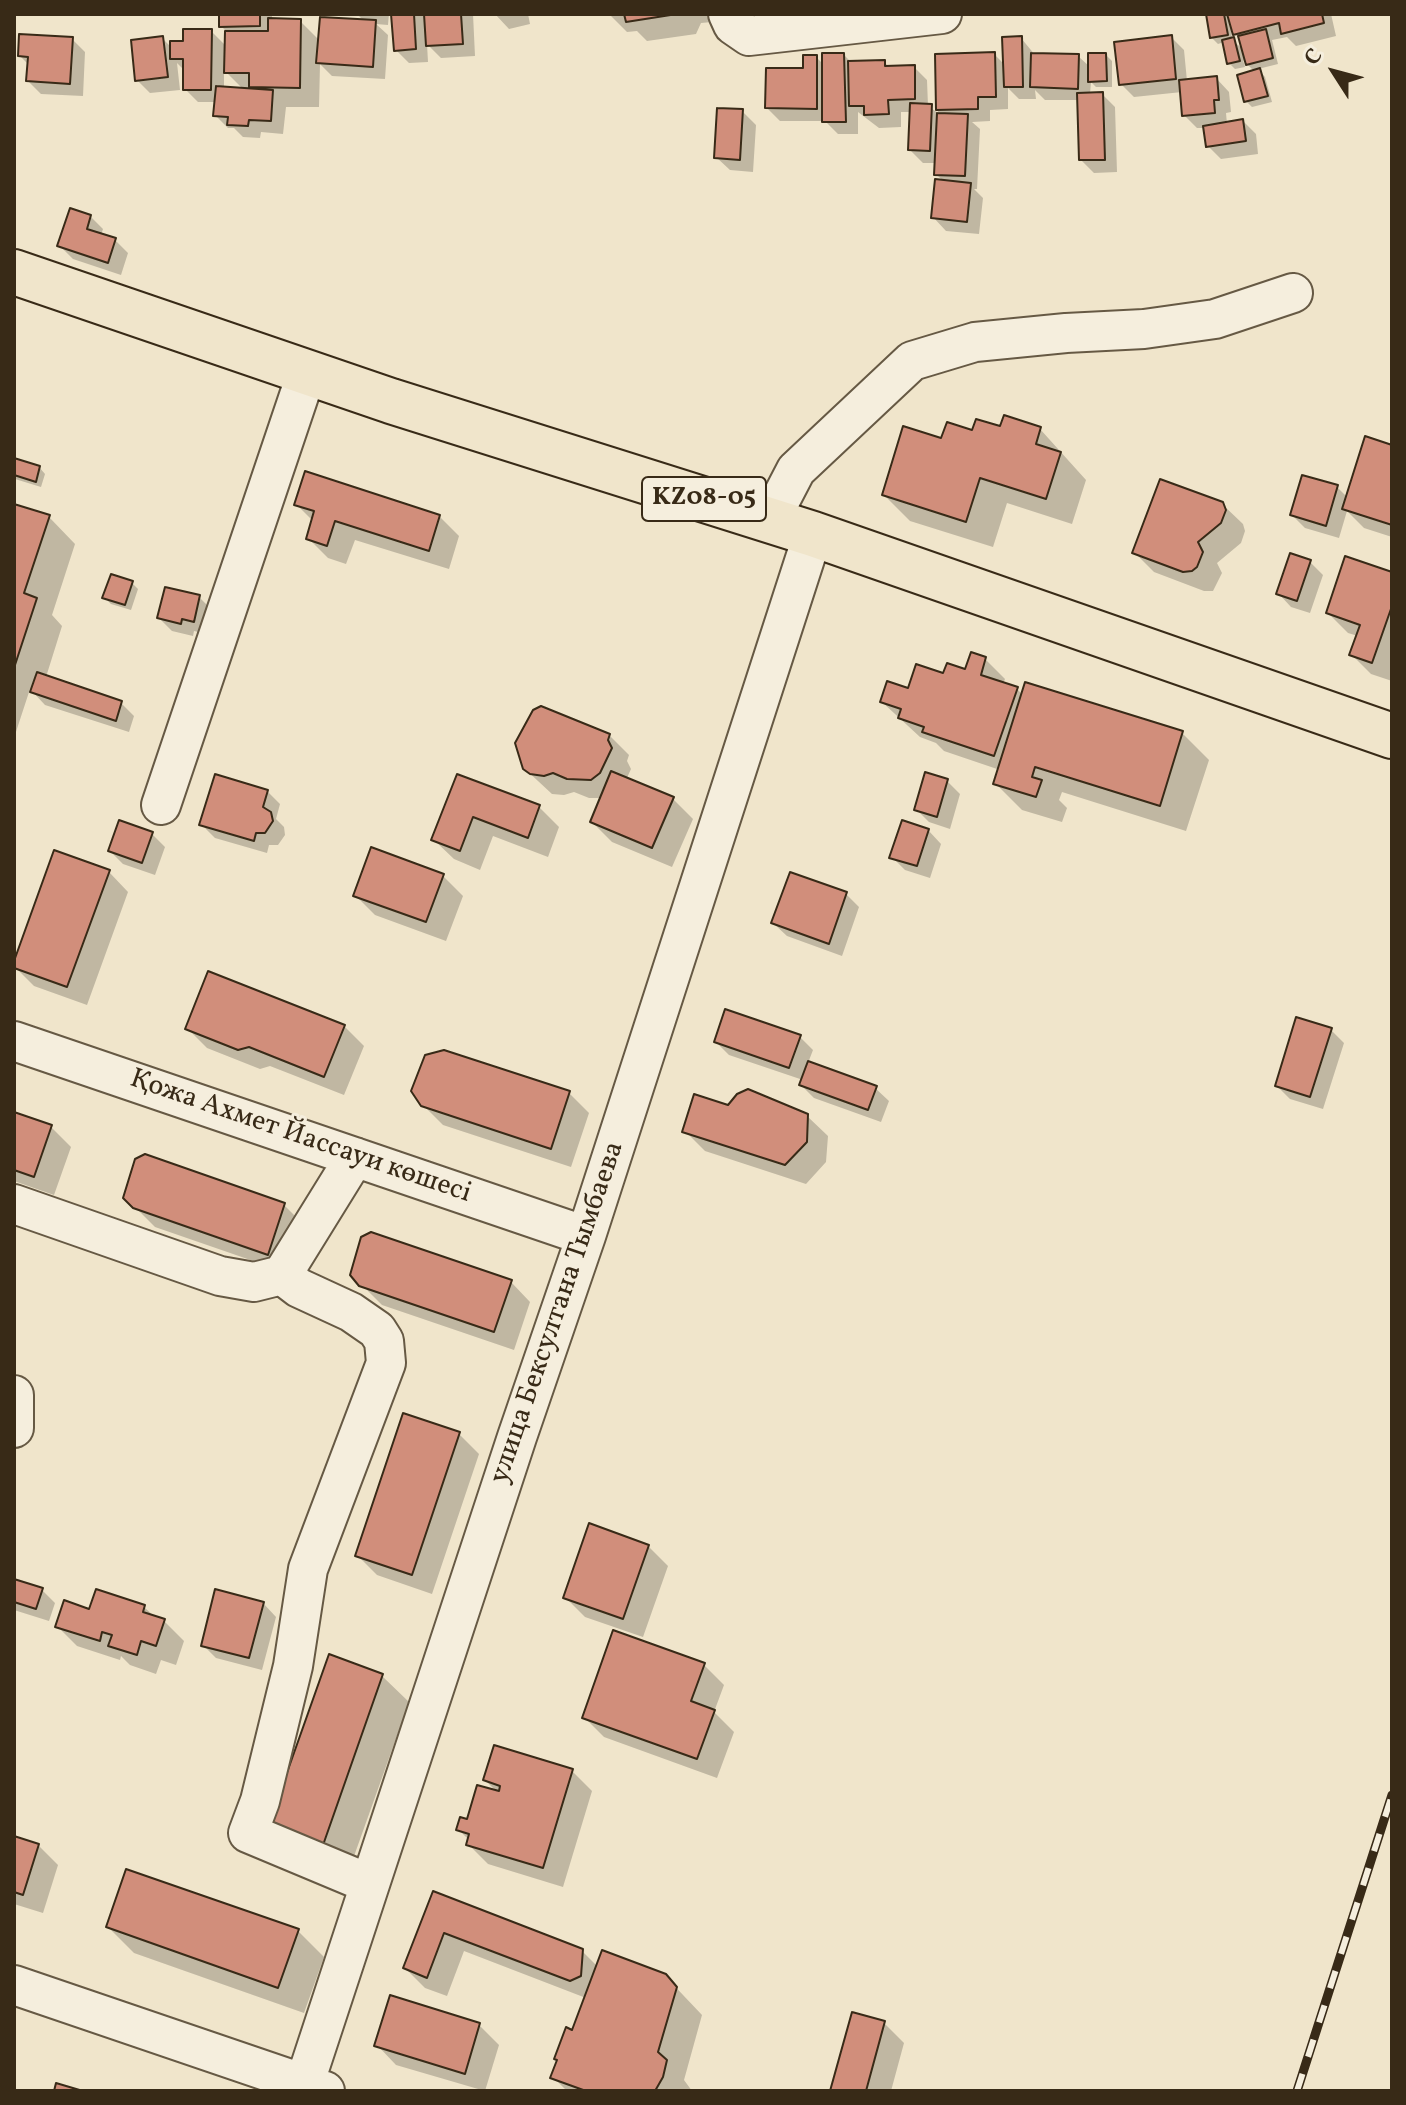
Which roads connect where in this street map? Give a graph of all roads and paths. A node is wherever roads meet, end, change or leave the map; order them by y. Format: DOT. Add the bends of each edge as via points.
graph roads {
  1 [pos="728,14"];
  2 [pos="942,14"];
  3 [pos="14,272"];
  4 [pos="1293,293"];
  5 [pos="307,372"];
  6 [pos="770,520"];
  7 [pos="813,534"];
  8 [pos="1392,736"];
  9 [pos="161,805"];
  10 [pos="14,1041"];
  11 [pos="355,1157"];
  12 [pos="14,1204"];
  13 [pos="586,1236"];
  14 [pos="282,1275"];
  15 [pos="14,1395"];
  16 [pos="14,1428"];
  17 [pos="370,1884"];
  18 [pos="14,1985"];
  19 [pos="310,2089"];
  1 -- 2 [label="street" via="749,36"];
  3 -- 5 [label="main road, KZ08-05"];
  4 -- 6 [label="street" via="1215,319 975,342 912,361 796,470"];
  5 -- 6 [label="main road, KZ08-05"];
  5 -- 9 [label="street"];
  6 -- 7 [label="main road, KZ08-05"];
  7 -- 8 [label="main road, KZ08-05"];
  7 -- 13 [label="street, улица Бексултана Тымбаева"];
  10 -- 11 [label="street, Қожа Ахмет Йассауи көшесі"];
  11 -- 13 [label="street, Қожа Ахмет Йассауи көшесі"];
  11 -- 14 [label="street"];
  12 -- 14 [label="street" via="220,1276 254,1282"];
  13 -- 17 [label="street, улица Бексултана Тымбаева"];
  14 -- 17 [label="street" via="377,1330 386,1363 308,1569 293,1666 248,1833"];
  15 -- 16 [label="street"];
  17 -- 19 [label="street, улица Бексултана Тымбаева"];
  18 -- 19 [label="street"];
}
